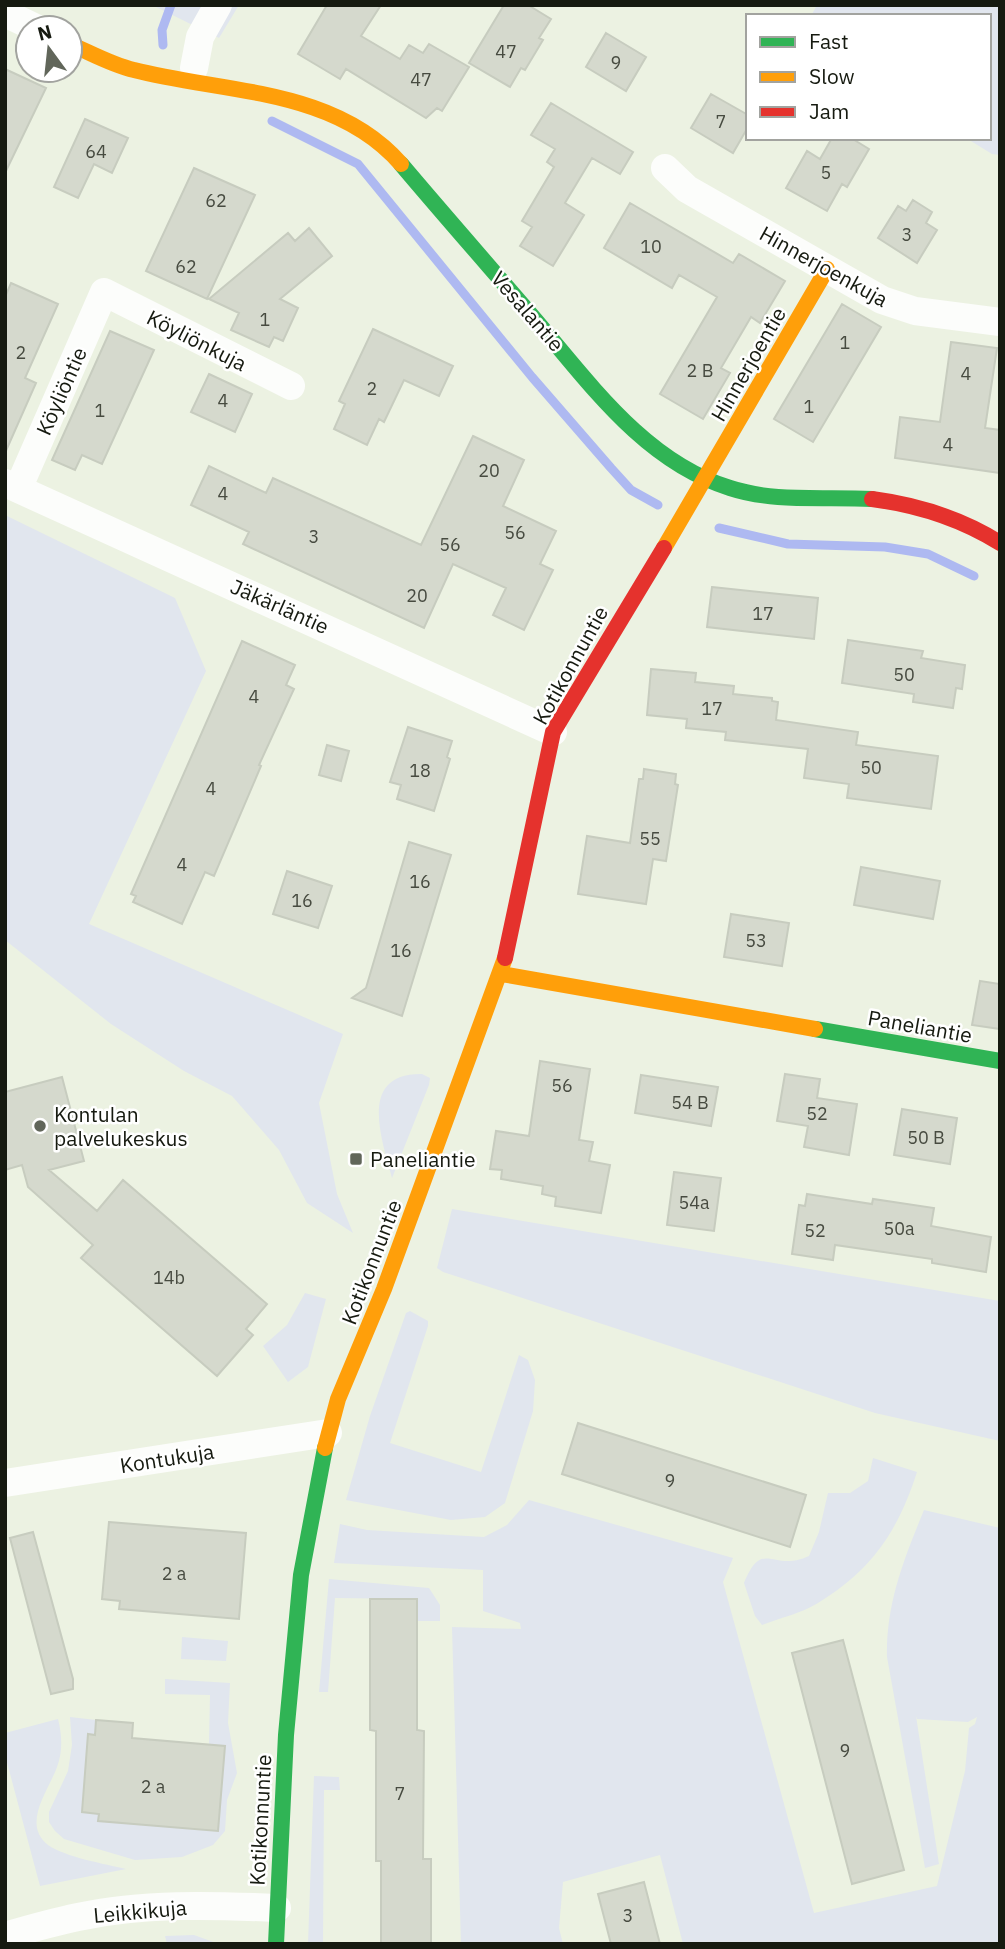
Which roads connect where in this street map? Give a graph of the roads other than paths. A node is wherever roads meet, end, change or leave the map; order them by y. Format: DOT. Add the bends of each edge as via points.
graph roads {
  1 [pos="218,5"];
  2 [pos="84,50"];
  3 [pos="194,68"];
  4 [pos="665,168"];
  5 [pos="827,268"];
  6 [pos="104,292"];
  7 [pos="1000,322"];
  8 [pos="291,386"];
  9 [pos="705,480"];
  10 [pos="11,486"];
  11 [pos="1000,543"];
  12 [pos="553,732"];
  13 [pos="502,974"];
  14 [pos="1000,1061"];
  15 [pos="328,1433"];
  16 [pos="5,1483"];
  17 [pos="277,1908"];
  18 [pos="5,1936"];
  19 [pos="276,1944"];
  1 -- 3 [label="street" via="200,37"];
  2 -- 9 [label="street, Vesalantie" via="132,71 288,99 351,122 393,155 616,413 657,451"];
  4 -- 5 [label="street, Hinnerjoenkuja" via="687,189"];
  5 -- 7 [label="street, Hinnerjoenkuja" via="897,306"];
  5 -- 9 [label="street, Hinnerjoentie"];
  6 -- 8 [label="street, Köyliönkuja"];
  6 -- 10 [label="street, Köyliöntie"];
  9 -- 11 [label="street, Vesalantie" via="747,493 799,500 852,498 904,504 982,530"];
  9 -- 12 [label="street, Kotikonnuntie"];
  10 -- 12 [label="street, Jäkärläntie"];
  12 -- 13 [label="street, Kotikonnuntie"];
  13 -- 14 [label="street, Paneliantie"];
  13 -- 15 [label="street, Kotikonnuntie"];
  15 -- 16 [label="street, Kontukuja"];
  15 -- 17 [label="street, Kotikonnuntie" via="301,1575"];
  17 -- 18 [label="street, Leikkikuja" via="188,1906 116,1911"];
  17 -- 19 [label="street, Kotikonnuntie"];
}
